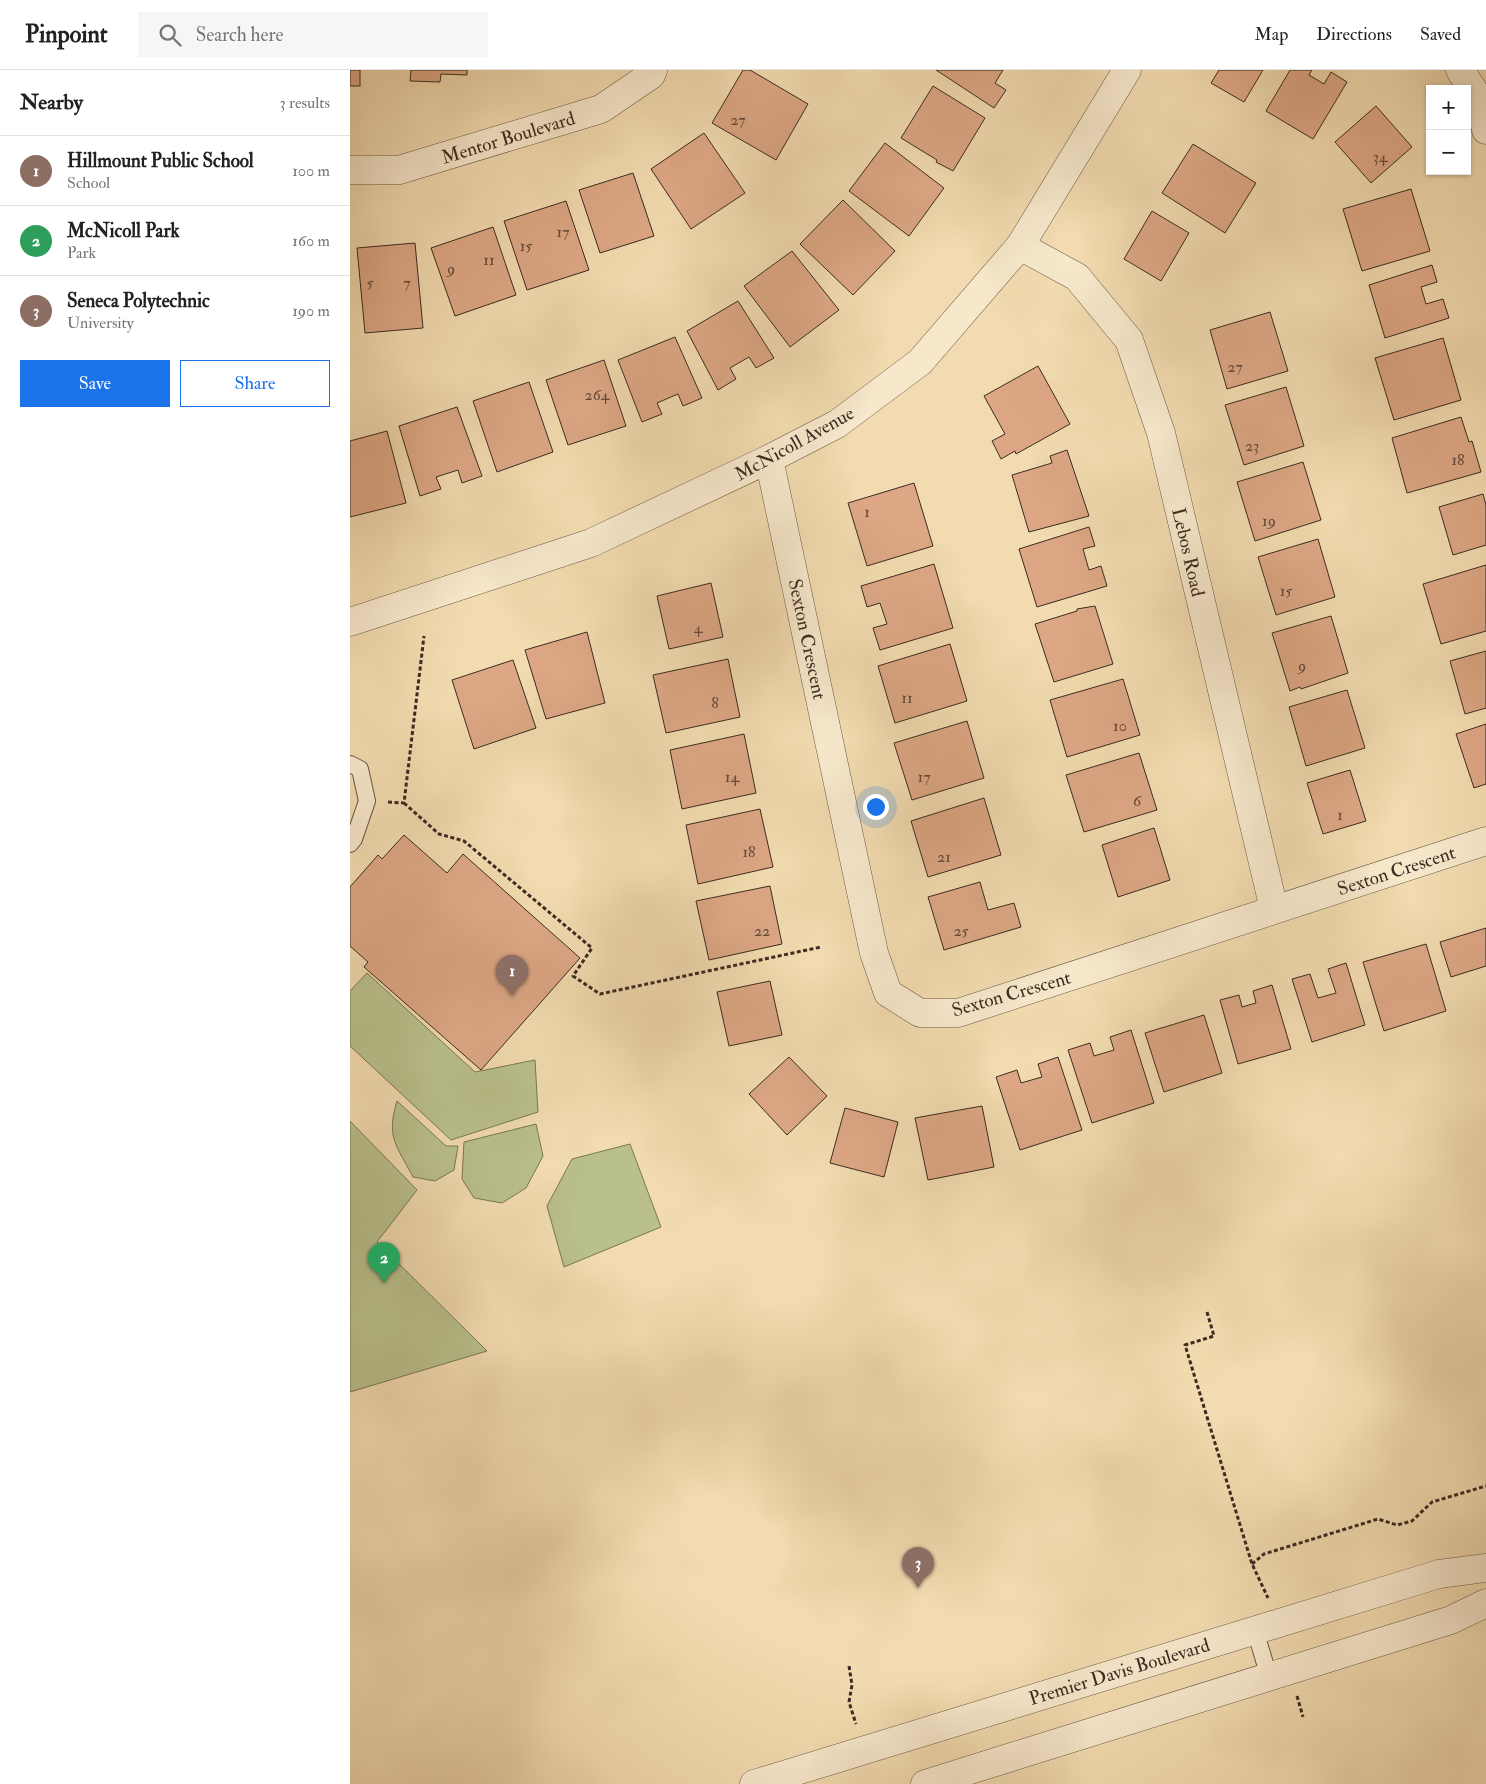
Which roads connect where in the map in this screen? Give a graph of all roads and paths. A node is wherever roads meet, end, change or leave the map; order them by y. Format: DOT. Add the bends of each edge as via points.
graph roads {
  1 [pos="653,70"];
  2 [pos="1127,70"];
  3 [pos="1460,70"];
  4 [pos="1486,130"];
  5 [pos="350,170"];
  6 [pos="1020,246"];
  7 [pos="770,459"];
  8 [pos="350,622"];
  9 [pos="424,636"];
  10 [pos="350,764"];
  11 [pos="367,801"];
  12 [pos="404,802"];
  13 [pos="1486,841"];
  14 [pos="350,844"];
  15 [pos="1274,909"];
  16 [pos="821,947"];
  17 [pos="1207,1312"];
  18 [pos="1486,1486"];
  19 [pos="1252,1564"];
  20 [pos="1486,1568"];
  21 [pos="1269,1599"];
  22 [pos="1486,1603"];
  23 [pos="1255,1630"];
  24 [pos="849,1666"];
  25 [pos="1269,1677"];
  26 [pos="1296,1692"];
  27 [pos="1303,1717"];
  28 [pos="857,1730"];
  29 [pos="754,1784"];
  30 [pos="925,1784"];
  1 -- 5 [label="street, Mentor Boulevard" via="651,75 601,109 399,170"];
  2 -- 6 [label="street, McNicoll Avenue"];
  3 -- 4 [label="street" via="1479,99"];
  6 -- 7 [label="street, McNicoll Avenue" via="920,362 837,424"];
  6 -- 15 [label="street, Lebos Road" via="1077,277 1129,340 1161,433"];
  7 -- 8 [label="street, McNicoll Avenue" via="591,543"];
  7 -- 15 [label="street, Sexton Crescent" via="874,953 888,993 920,1013 958,1013"];
  9 -- 12 [label="path"];
  10 -- 11 [label="lane" via="360,768"];
  11 -- 12 [label="path"];
  11 -- 14 [label="lane"];
  12 -- 16 [label="path" via="438,834 464,841 592,948 573,976 600,994"];
  13 -- 15 [label="street, Sexton Crescent"];
  17 -- 19 [label="path" via="1214,1336 1185,1345"];
  18 -- 19 [label="path" via="1432,1502 1412,1521 1397,1525 1378,1519 1264,1554"];
  19 -- 21 [label="path"];
  20 -- 23 [label="street, Premier Davis Boulevard" via="1439,1574"];
  22 -- 25 [label="street" via="1451,1620"];
  23 -- 25 [label="lane"];
  23 -- 29 [label="street, Premier Davis Boulevard"];
  24 -- 28 [label="path" via="852,1685 849,1702"];
  25 -- 30 [label="street"];
  26 -- 27 [label="path"];
}
